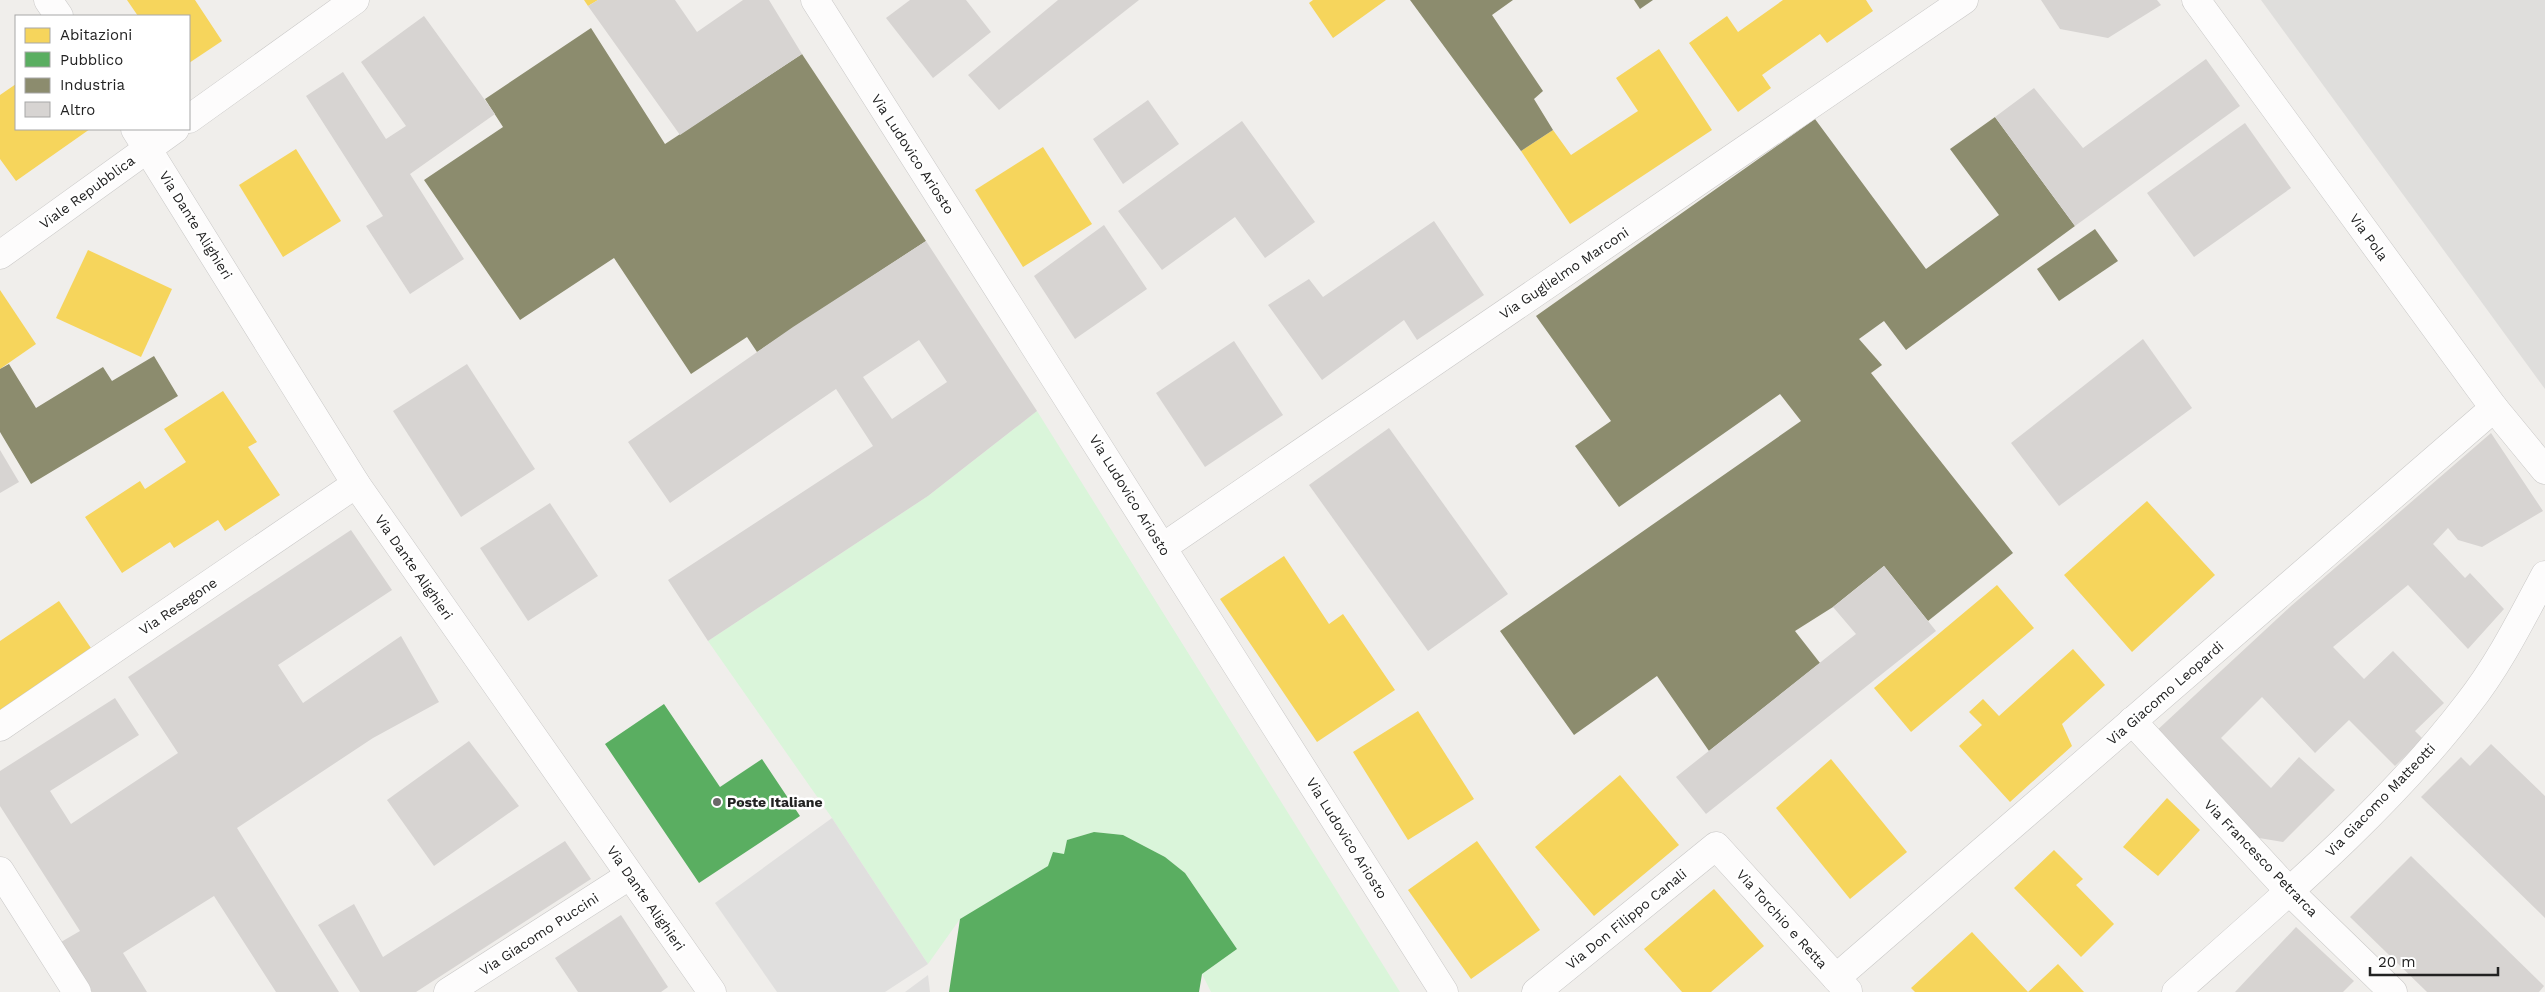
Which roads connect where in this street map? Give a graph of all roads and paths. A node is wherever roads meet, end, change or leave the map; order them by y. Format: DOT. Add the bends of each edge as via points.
graph roads {
  1 [pos="48,0"];
  2 [pos="355,0"];
  3 [pos="815,0"];
  4 [pos="1964,0"];
  5 [pos="2196,0"];
  6 [pos="58,15"];
  7 [pos="190,118"];
  8 [pos="171,130"];
  9 [pos="141,138"];
  10 [pos="0,255"];
  11 [pos="2494,408"];
  12 [pos="2545,470"];
  13 [pos="356,484"];
  14 [pos="1163,547"];
  15 [pos="2545,575"];
  16 [pos="2132,721"];
  17 [pos="0,727"];
  18 [pos="1716,846"];
  19 [pos="0,871"];
  20 [pos="629,876"];
  21 [pos="2290,891"];
  22 [pos="1843,985"];
  23 [pos="77,992"];
  24 [pos="448,992"];
  25 [pos="712,992"];
  26 [pos="1444,992"];
  27 [pos="1536,992"];
  28 [pos="2176,992"];
  29 [pos="2393,992"];
  1 -- 6 [label="street"];
  2 -- 7 [label="street"];
  3 -- 14 [label="street, Via Ludovico Ariosto"];
  4 -- 14 [label="street, Via Guglielmo Marconi"];
  5 -- 11 [label="street, Via Pola"];
  8 -- 9 [label="street, Viale Repubblica"];
  9 -- 10 [label="street, Viale Repubblica"];
  9 -- 13 [label="street, Via Dante Alighieri"];
  11 -- 12 [label="street, Via Pola"];
  11 -- 16 [label="street, Via Giacomo Leopardi"];
  13 -- 17 [label="street, Via Resegone"];
  13 -- 20 [label="street, Via Dante Alighieri"];
  14 -- 26 [label="street, Via Ludovico Ariosto"];
  15 -- 21 [label="street, Via Giacomo Matteotti" via="2508,644 2468,704 2412,771"];
  16 -- 21 [label="street, Via Francesco Petrarca"];
  16 -- 22 [label="street, Via Giacomo Leopardi"];
  18 -- 22 [label="street, Via Torchio e Retta"];
  18 -- 27 [label="street, Via Don Filippo Canali"];
  19 -- 23 [label="street"];
  20 -- 24 [label="street, Via Giacomo Puccini"];
  20 -- 25 [label="street, Via Dante Alighieri"];
  21 -- 28 [label="street, Via Giacomo Matteotti"];
  21 -- 29 [label="street, Via Francesco Petrarca"];
}
